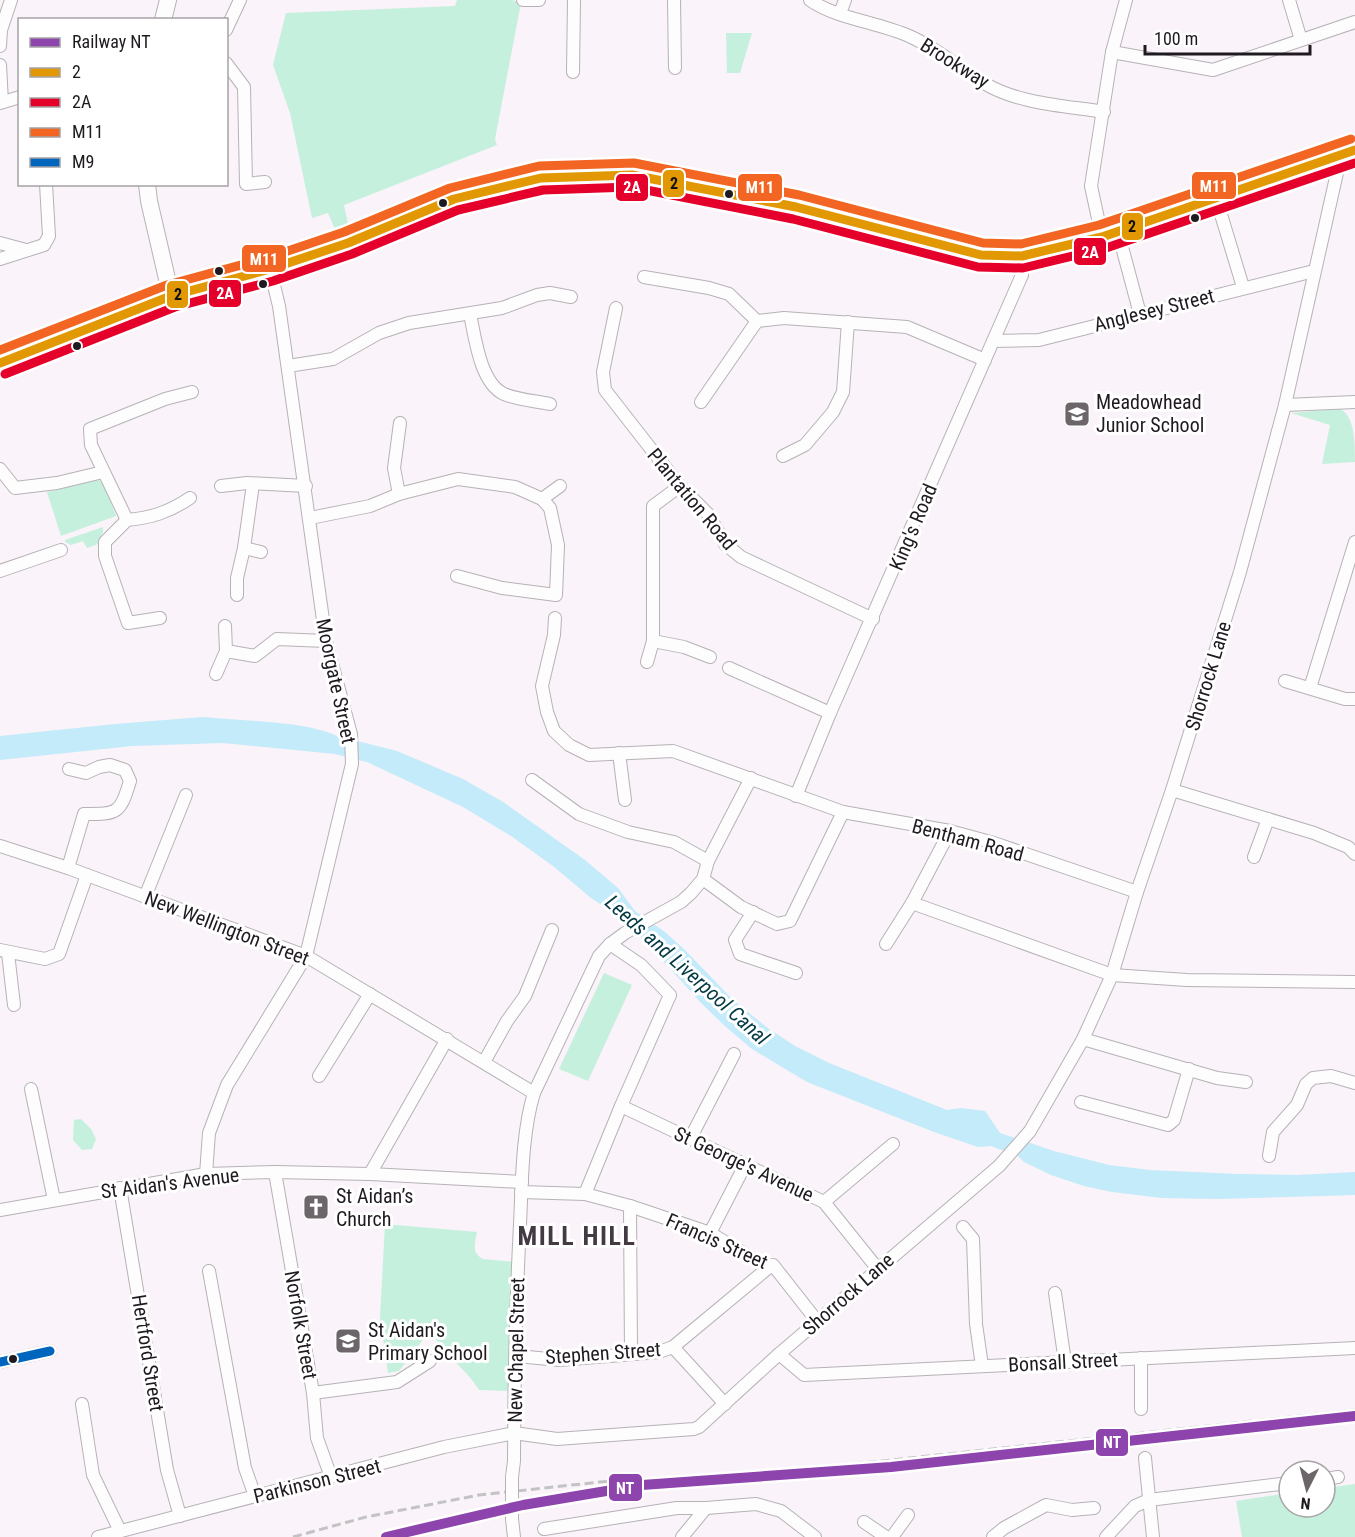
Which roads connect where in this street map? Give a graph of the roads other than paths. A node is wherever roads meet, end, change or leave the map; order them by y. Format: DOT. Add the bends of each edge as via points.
graph roads {
  1 [pos="11,0"];
  2 [pos="168,0"];
  3 [pos="240,0"];
  4 [pos="523,0"];
  5 [pos="539,0"];
  6 [pos="574,0"];
  7 [pos="674,0"];
  8 [pos="810,0"];
  9 [pos="845,0"];
  10 [pos="1126,0"];
  11 [pos="1289,0"];
  12 [pos="840,13"];
  13 [pos="164,18"];
  14 [pos="1355,22"];
  15 [pos="228,26"];
  16 [pos="1301,40"];
  17 [pos="0,46"];
  18 [pos="1112,52"];
  19 [pos="0,65"];
  20 [pos="228,66"];
  21 [pos="675,68"];
  22 [pos="573,72"];
  23 [pos="18,98"];
  24 [pos="1,102"];
  25 [pos="1104,112"];
  26 [pos="1348,152"];
  27 [pos="265,182"];
  28 [pos="46,186"];
  29 [pos="147,186"];
  30 [pos="1216,198"];
  31 [pos="1110,235"];
  32 [pos="0,243"];
  33 [pos="27,250"];
  34 [pos="1022,256"];
  35 [pos="0,259"];
  36 [pos="270,269"];
  37 [pos="1314,271"];
  38 [pos="644,278"];
  39 [pos="1243,288"];
  40 [pos="171,297"];
  41 [pos="571,297"];
  42 [pos="615,308"];
  43 [pos="470,314"];
  44 [pos="1140,314"];
  45 [pos="757,321"];
  46 [pos="848,322"];
  47 [pos="993,341"];
  48 [pos="985,360"];
  49 [pos="0,363"];
  50 [pos="288,366"];
  51 [pos="192,392"];
  52 [pos="701,402"];
  53 [pos="1355,402"];
  54 [pos="550,404"];
  55 [pos="1285,405"];
  56 [pos="400,423"];
  57 [pos="783,456"];
  58 [pos="0,469"];
  59 [pos="103,472"];
  60 [pos="253,484"];
  61 [pos="221,486"];
  62 [pos="306,486"];
  63 [pos="560,486"];
  64 [pos="680,486"];
  65 [pos="399,494"];
  66 [pos="190,498"];
  67 [pos="542,499"];
  68 [pos="309,518"];
  69 [pos="127,520"];
  70 [pos="1355,542"];
  71 [pos="244,548"];
  72 [pos="61,550"];
  73 [pos="261,552"];
  74 [pos="0,571"];
  75 [pos="457,576"];
  76 [pos="237,595"];
  77 [pos="556,606"];
  78 [pos="160,618"];
  79 [pos="873,619"];
  80 [pos="225,626"];
  81 [pos="326,641"];
  82 [pos="653,642"];
  83 [pos="226,651"];
  84 [pos="710,657"];
  85 [pos="647,662"];
  86 [pos="729,669"];
  87 [pos="216,674"];
  88 [pos="1285,681"];
  89 [pos="1310,688"];
  90 [pos="1355,699"];
  91 [pos="830,713"];
  92 [pos="619,753"];
  93 [pos="69,769"];
  94 [pos="751,778"];
  95 [pos="532,780"];
  96 [pos="1172,790"];
  97 [pos="186,795"];
  98 [pos="796,796"];
  99 [pos="625,800"];
  100 [pos="843,812"];
  101 [pos="1268,819"];
  102 [pos="950,831"];
  103 [pos="0,846"];
  104 [pos="1355,854"];
  105 [pos="1254,857"];
  106 [pos="708,861"];
  107 [pos="68,868"];
  108 [pos="87,875"];
  109 [pos="703,879"];
  110 [pos="1137,892"];
  111 [pos="145,897"];
  112 [pos="912,903"];
  113 [pos="753,912"];
  114 [pos="552,930"];
  115 [pos="610,944"];
  116 [pos="886,944"];
  117 [pos="4,952"];
  118 [pos="306,956"];
  119 [pos="796,974"];
  120 [pos="1112,975"];
  121 [pos="1355,982"];
  122 [pos="370,994"];
  123 [pos="14,1005"];
  124 [pos="447,1039"];
  125 [pos="1083,1039"];
  126 [pos="734,1054"];
  127 [pos="484,1062"];
  128 [pos="1189,1069"];
  129 [pos="319,1076"];
  130 [pos="1246,1082"];
  131 [pos="1355,1083"];
  132 [pos="31,1089"];
  133 [pos="534,1093"];
  134 [pos="1081,1102"];
  135 [pos="621,1106"];
  136 [pos="690,1139"];
  137 [pos="893,1144"];
  138 [pos="1269,1156"];
  139 [pos="745,1165"];
  140 [pos="274,1172"];
  141 [pos="206,1174"];
  142 [pos="370,1174"];
  143 [pos="522,1187"];
  144 [pos="120,1188"];
  145 [pos="585,1194"];
  146 [pos="54,1200"];
  147 [pos="824,1202"];
  148 [pos="630,1206"];
  149 [pos="0,1210"];
  150 [pos="963,1227"];
  151 [pos="710,1233"];
  152 [pos="768,1268"];
  153 [pos="878,1268"];
  154 [pos="209,1271"];
  155 [pos="1055,1293"];
  156 [pos="817,1321"];
  157 [pos="673,1347"];
  158 [pos="1355,1347"];
  159 [pos="50,1351"];
  160 [pos="631,1353"];
  161 [pos="779,1354"];
  162 [pos="517,1356"];
  163 [pos="1141,1358"];
  164 [pos="430,1361"];
  165 [pos="0,1362"];
  166 [pos="1065,1362"];
  167 [pos="982,1366"];
  168 [pos="313,1393"];
  169 [pos="82,1404"];
  170 [pos="725,1404"];
  171 [pos="1141,1409"];
  172 [pos="514,1434"];
  173 [pos="1145,1458"];
  174 [pos="331,1477"];
  175 [pos="1277,1484"];
  176 [pos="255,1497"];
  177 [pos="1149,1500"];
  178 [pos="706,1508"];
  179 [pos="1094,1508"];
  180 [pos="908,1515"];
  181 [pos="180,1516"];
  182 [pos="864,1522"];
  183 [pos="544,1529"];
  184 [pos="120,1531"];
  185 [pos="1006,1533"];
  186 [pos="98,1537"];
  187 [pos="514,1537"];
  188 [pos="682,1537"];
  189 [pos="815,1537"];
  190 [pos="886,1537"];
  191 [pos="892,1537"];
  192 [pos="993,1537"];
  193 [pos="1106,1537"];
  194 [pos="1152,1537"];
  1 -- 17 [label="street"];
  2 -- 13 [label="street"];
  3 -- 15 [label="street"];
  4 -- 5 [label="street"];
  6 -- 22 [label="street"];
  7 -- 21 [label="street"];
  8 -- 12 [label="street, Brookway"];
  9 -- 12 [label="street"];
  10 -- 18 [label="street"];
  11 -- 16 [label="street"];
  12 -- 25 [label="street, Brookway" via="910,36 993,88 1041,102"];
  14 -- 16 [label="street"];
  16 -- 18 [label="street" via="1213,70"];
  18 -- 25 [label="street"];
  19 -- 24 [label="street"];
  20 -- 27 [label="street" via="244,87 246,184"];
  23 -- 24 [label="street"];
  25 -- 31 [label="street" via="1091,186"];
  26 -- 30 [label="main road"];
  26 -- 37 [label="street, Shorrock Lane"];
  28 -- 33 [label="street" via="49,236 44,245"];
  29 -- 40 [label="street"];
  30 -- 31 [label="main road"];
  30 -- 39 [label="street"];
  31 -- 34 [label="main road"];
  31 -- 44 [label="street"];
  32 -- 33 [label="street"];
  33 -- 35 [label="street"];
  34 -- 36 [label="main road" via="981,255 796,207 621,174 541,178 454,199 348,243"];
  34 -- 47 [label="street, King's Road" via="1022,275"];
  36 -- 40 [label="main road"];
  36 -- 50 [label="street, Moorgate Street"];
  37 -- 39 [label="street, Anglesey Street"];
  37 -- 55 [label="street, Shorrock Lane"];
  38 -- 45 [label="street" via="729,294"];
  39 -- 44 [label="street, Anglesey Street"];
  40 -- 49 [label="main road"];
  41 -- 43 [label="street" via="537,295"];
  42 -- 64 [label="street, Plantation Road" via="603,372 605,390"];
  43 -- 50 [label="street" via="409,323 379,333 333,359"];
  43 -- 54 [label="street" via="488,378 503,393"];
  44 -- 47 [label="street, Anglesey Street" via="1039,340"];
  45 -- 46 [label="street" via="784,318"];
  45 -- 52 [label="street"];
  46 -- 48 [label="street" via="907,327"];
  46 -- 57 [label="street" via="843,392 833,412 805,446"];
  47 -- 48 [label="street, King's Road"];
  48 -- 79 [label="street, King's Road"];
  50 -- 62 [label="street, Moorgate Street"];
  51 -- 59 [label="street" via="90,429 91,445"];
  53 -- 55 [label="street"];
  55 -- 96 [label="street, Shorrock Lane" via="1240,572"];
  56 -- 65 [label="street" via="394,468"];
  58 -- 59 [label="street" via="15,488"];
  59 -- 69 [label="street"];
  60 -- 61 [label="street"];
  60 -- 62 [label="street"];
  60 -- 71 [label="street"];
  62 -- 68 [label="street, Moorgate Street"];
  63 -- 67 [label="street"];
  64 -- 79 [label="street, Plantation Road" via="708,514 725,544 741,557"];
  64 -- 82 [label="street" via="653,506"];
  65 -- 67 [label="street" via="458,479 515,487"];
  65 -- 68 [label="street" via="370,506"];
  66 -- 69 [label="street" via="172,510"];
  67 -- 77 [label="street, Bentham Road" via="550,508 558,545"];
  68 -- 81 [label="street, Moorgate Street"];
  69 -- 78 [label="street" via="105,542 108,567 128,623"];
  70 -- 89 [label="street"];
  71 -- 73 [label="street"];
  71 -- 76 [label="street"];
  72 -- 74 [label="street"];
  75 -- 77 [label="street"];
  77 -- 92 [label="street, Bentham Road" via="554,635 542,686 554,732 569,745 589,754"];
  79 -- 91 [label="street, King's Road"];
  80 -- 83 [label="street"];
  81 -- 83 [label="street" via="277,639 255,656"];
  81 -- 118 [label="street, Moorgate Street" via="351,734 352,764"];
  82 -- 84 [label="street" via="684,647"];
  82 -- 85 [label="street"];
  83 -- 87 [label="street"];
  86 -- 91 [label="street"];
  88 -- 89 [label="street"];
  89 -- 90 [label="street"];
  91 -- 98 [label="street, King's Road"];
  92 -- 94 [label="street, Bentham Road" via="673,751"];
  92 -- 99 [label="street"];
  93 -- 107 [label="street" via="86,773 110,765 125,770 130,781 124,803 110,814 84,814"];
  94 -- 98 [label="street, Bentham Road"];
  94 -- 106 [label="street"];
  95 -- 106 [label="street" via="579,814 628,832 674,842"];
  96 -- 101 [label="street"];
  96 -- 110 [label="street, Shorrock Lane"];
  97 -- 111 [label="street"];
  98 -- 100 [label="street, Bentham Road"];
  100 -- 102 [label="street, Bentham Road"];
  100 -- 113 [label="street" via="790,921 777,924"];
  101 -- 104 [label="street" via="1314,833"];
  101 -- 105 [label="street"];
  102 -- 110 [label="street, Bentham Road"];
  102 -- 112 [label="street"];
  103 -- 107 [label="street, New Wellington Street"];
  106 -- 109 [label="street"];
  107 -- 108 [label="street, New Wellington Street"];
  108 -- 111 [label="street, New Wellington Street"];
  108 -- 117 [label="street" via="59,954 45,959"];
  109 -- 113 [label="street"];
  109 -- 115 [label="street, New Chapel Street" via="681,902"];
  110 -- 120 [label="street, Shorrock Lane"];
  111 -- 118 [label="street, New Wellington Street"];
  112 -- 116 [label="street"];
  112 -- 120 [label="street"];
  113 -- 119 [label="street" via="735,940 740,954"];
  114 -- 127 [label="street" via="525,996"];
  115 -- 133 [label="street, New Chapel Street" via="599,956"];
  115 -- 135 [label="street" via="641,965 670,995"];
  117 -- 123 [label="street"];
  118 -- 122 [label="street, New Wellington Street"];
  118 -- 141 [label="street, Moorgate Street" via="227,1085 209,1133"];
  120 -- 121 [label="street"];
  120 -- 125 [label="street, Shorrock Lane"];
  122 -- 124 [label="street, New Wellington Street"];
  122 -- 129 [label="street"];
  124 -- 127 [label="street, New Wellington Street"];
  124 -- 142 [label="street"];
  125 -- 128 [label="street"];
  125 -- 153 [label="street, Shorrock Lane" via="1030,1131 999,1166"];
  126 -- 136 [label="street"];
  127 -- 133 [label="street, New Wellington Street"];
  128 -- 130 [label="street"];
  128 -- 134 [label="street" via="1174,1120 1168,1125"];
  131 -- 138 [label="street" via="1331,1076 1313,1078 1297,1105 1273,1132"];
  132 -- 146 [label="street"];
  133 -- 143 [label="street, New Chapel Street"];
  135 -- 136 [label="street, St George's Avenue"];
  135 -- 145 [label="street"];
  136 -- 139 [label="street, St George's Avenue"];
  137 -- 147 [label="street"];
  139 -- 147 [label="street, St George's Avenue"];
  139 -- 151 [label="street"];
  140 -- 141 [label="street, St Aidan's Avenue"];
  140 -- 142 [label="street, St Aidan's Avenue"];
  140 -- 168 [label="street, Norfolk Street"];
  141 -- 144 [label="street, St Aidan's Avenue"];
  142 -- 143 [label="street, St Aidan's Avenue"];
  143 -- 145 [label="street, Francis Street"];
  143 -- 162 [label="street, New Chapel Street"];
  144 -- 146 [label="street, St Aidan's Avenue"];
  144 -- 181 [label="street, Hertford Street" via="167,1470"];
  145 -- 148 [label="street, Francis Street"];
  146 -- 149 [label="street, St Aidan's Avenue"];
  147 -- 153 [label="street, St George's Avenue"];
  148 -- 151 [label="street, Francis Street"];
  148 -- 160 [label="street"];
  150 -- 167 [label="street" via="973,1239 976,1324"];
  151 -- 152 [label="street, Francis Street"];
  152 -- 156 [label="street, Francis Street" via="773,1265"];
  152 -- 157 [label="street, Stephen Street"];
  153 -- 156 [label="street, Shorrock Lane"];
  154 -- 176 [label="street" via="245,1468"];
  155 -- 166 [label="street"];
  156 -- 161 [label="street, Shorrock Lane"];
  157 -- 160 [label="street, Stephen Street"];
  157 -- 170 [label="street"];
  158 -- 163 [label="street, Bonsall Street"];
  159 -- 165 [label="street"];
  160 -- 162 [label="street, Stephen Street" via="559,1360"];
  161 -- 167 [label="street, Bonsall Street" via="804,1375"];
  161 -- 170 [label="street, Shorrock Lane"];
  162 -- 172 [label="street, New Chapel Street"];
  163 -- 166 [label="street, Bonsall Street"];
  163 -- 171 [label="street"];
  164 -- 168 [label="street" via="397,1382"];
  166 -- 167 [label="street, Bonsall Street"];
  168 -- 174 [label="street, Norfolk Street" via="317,1438"];
  169 -- 184 [label="street" via="93,1475"];
  170 -- 172 [label="street, Parkinson Street" via="694,1429 556,1439"];
  172 -- 174 [label="street, Parkinson Street" via="444,1447"];
  172 -- 187 [label="street, New Chapel Street, bridge"];
  173 -- 177 [label="street"];
  174 -- 176 [label="street, Parkinson Street"];
  175 -- 177 [label="street"];
  176 -- 181 [label="street, Parkinson Street"];
  177 -- 193 [label="street" via="1135,1506"];
  177 -- 194 [label="street"];
  178 -- 183 [label="street" via="677,1508"];
  178 -- 188 [label="street"];
  178 -- 189 [label="street" via="756,1504 781,1511"];
  179 -- 185 [label="street" via="1072,1510 1046,1505"];
  180 -- 191 [label="street"];
  181 -- 184 [label="street, Parkinson Street"];
  182 -- 190 [label="street"];
  184 -- 186 [label="street, Parkinson Street"];
  185 -- 192 [label="street"];
}
